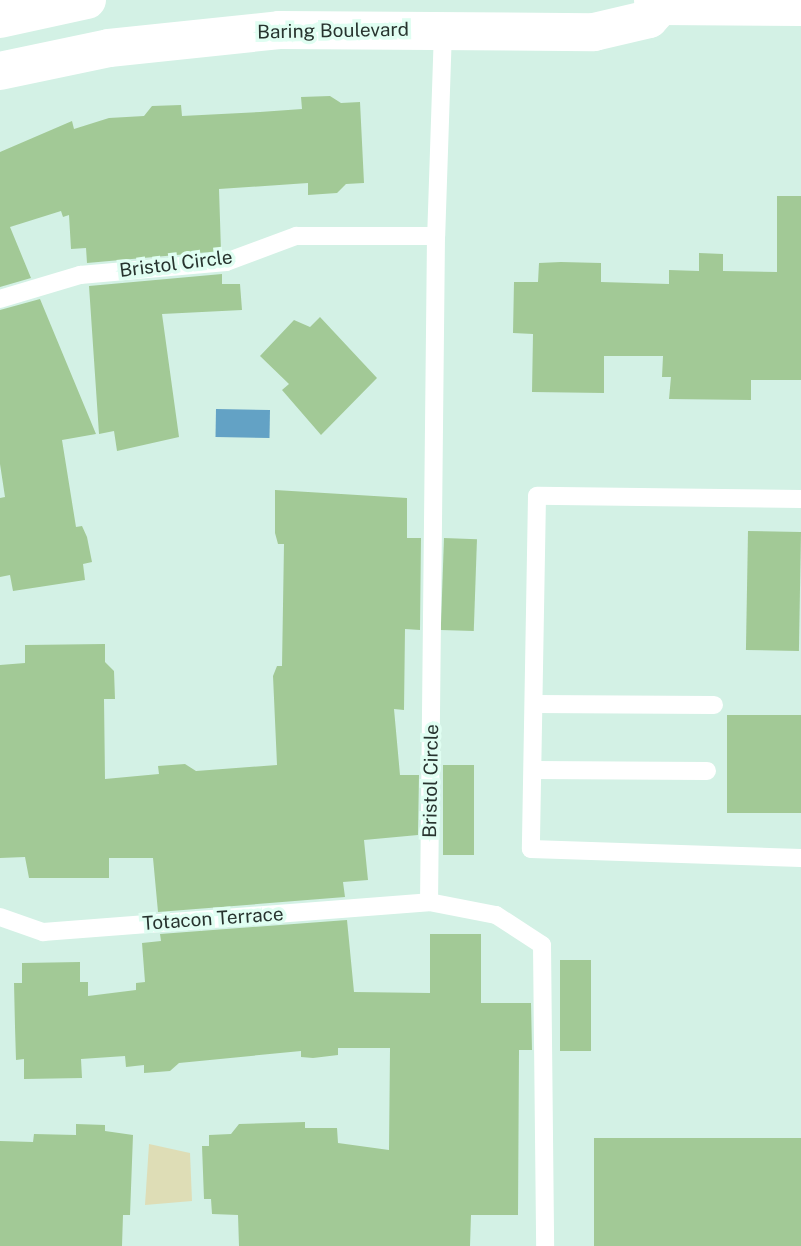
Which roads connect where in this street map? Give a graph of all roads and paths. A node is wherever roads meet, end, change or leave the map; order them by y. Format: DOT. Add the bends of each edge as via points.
graph roads {
  1 [pos="87,0"];
  2 [pos="657,3"];
  3 [pos="801,7"];
  4 [pos="444,15"];
  5 [pos="0,19"];
  6 [pos="0,71"];
  7 [pos="436,236"];
  8 [pos="0,299"];
  9 [pos="801,499"];
  10 [pos="534,704"];
  11 [pos="715,705"];
  12 [pos="533,770"];
  13 [pos="707,771"];
  14 [pos="801,858"];
  15 [pos="429,902"];
  16 [pos="0,917"];
  17 [pos="545,1246"];
  1 -- 5 [label="main road"];
  2 -- 3 [label="main road, Baring Boulevard"];
  2 -- 4 [label="main road, Baring Boulevard" via="649,19 594,32"];
  4 -- 6 [label="main road, Baring Boulevard" via="195,37 109,48"];
  4 -- 7 [label="lane, Bristol Circle"];
  7 -- 8 [label="lane, Bristol Circle" via="296,236 226,262 79,275"];
  7 -- 15 [label="lane, Bristol Circle"];
  9 -- 10 [label="lane" via="537,496"];
  10 -- 11 [label="lane"];
  10 -- 12 [label="lane"];
  12 -- 13 [label="lane"];
  12 -- 14 [label="lane" via="531,849"];
  15 -- 16 [label="lane, Totacon Terrace" via="43,932"];
  15 -- 17 [label="lane" via="496,915 542,945"];
}
